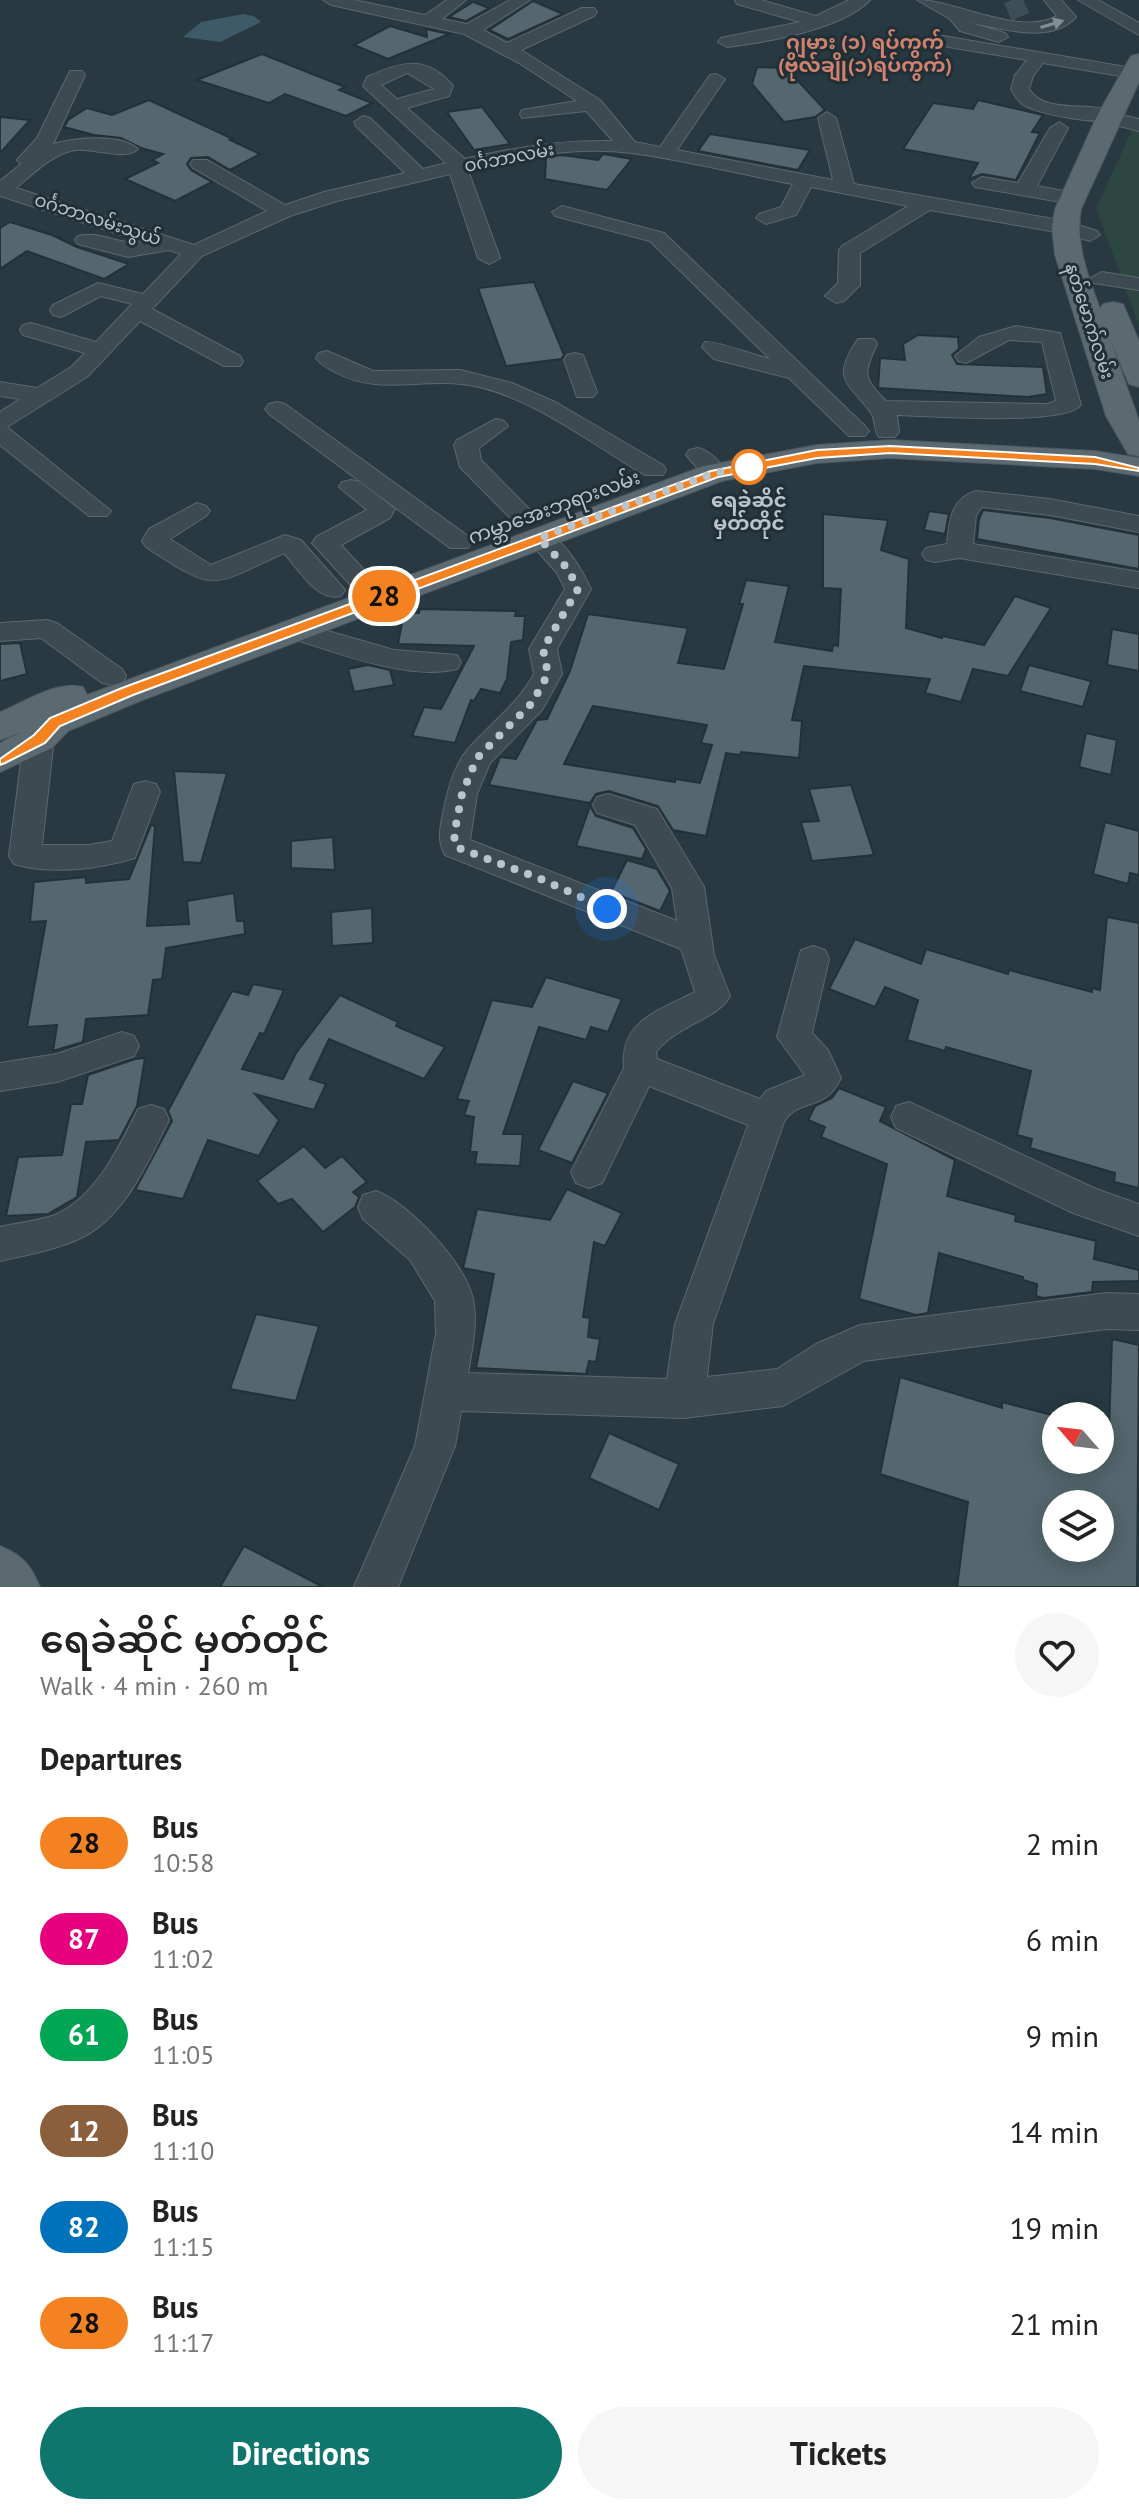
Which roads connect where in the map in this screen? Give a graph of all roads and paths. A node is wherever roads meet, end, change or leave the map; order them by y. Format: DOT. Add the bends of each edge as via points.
graph roads {
  1 [pos="338,0"];
  2 [pos="458,0"];
  3 [pos="522,0"];
  4 [pos="743,0"];
  5 [pos="862,0"];
  6 [pos="925,0"];
  7 [pos="1052,0"];
  8 [pos="1086,0"];
  9 [pos="588,12"];
  10 [pos="956,15"];
  11 [pos="431,19"];
  12 [pos="820,22"];
  13 [pos="470,30"];
  14 [pos="1139,30"];
  15 [pos="943,41"];
  16 [pos="727,42"];
  17 [pos="508,49"];
  18 [pos="1039,57"];
  19 [pos="1137,72"];
  20 [pos="76,75"];
  21 [pos="716,79"];
  22 [pos="593,104"];
  23 [pos="393,106"];
  24 [pos="529,114"];
  25 [pos="827,118"];
  26 [pos="363,122"];
  27 [pos="1119,127"];
  28 [pos="1059,128"];
  29 [pos="629,147"];
  30 [pos="128,149"];
  31 [pos="665,154"];
  32 [pos="200,164"];
  33 [pos="459,166"];
  34 [pos="418,175"];
  35 [pos="805,180"];
  36 [pos="982,183"];
  37 [pos="1,186"];
  38 [pos="845,188"];
  39 [pos="1024,191"];
  40 [pos="1072,198"];
  41 [pos="927,203"];
  42 [pos="283,212"];
  43 [pos="562,212"];
  44 [pos="766,218"];
  45 [pos="1078,231"];
  46 [pos="85,240"];
  47 [pos="173,243"];
  48 [pos="195,252"];
  49 [pos="489,258"];
  50 [pos="1102,278"];
  51 [pos="1139,284"];
  52 [pos="836,296"];
  53 [pos="142,306"];
  54 [pos="61,310"];
  55 [pos="31,330"];
  56 [pos="866,344"];
  57 [pos="713,347"];
  58 [pos="99,350"];
  59 [pos="966,356"];
  60 [pos="327,358"];
  61 [pos="575,360"];
  62 [pos="232,361"];
  63 [pos="794,372"];
  64 [pos="1139,378"];
  65 [pos="0,389"];
  66 [pos="585,392"];
  67 [pos="43,396"];
  68 [pos="277,409"];
  69 [pos="1121,416"];
  70 [pos="0,422"];
  71 [pos="874,423"];
  72 [pos="496,426"];
  73 [pos="0,433"];
  74 [pos="1139,446"];
  75 [pos="1090,450"];
  76 [pos="706,464"];
  77 [pos="1139,467"];
  78 [pos="654,470"];
  79 [pos="351,487"];
  80 [pos="98,511"];
  81 [pos="197,511"];
  82 [pos="1139,524"];
  83 [pos="532,528"];
  84 [pos="459,542"];
  85 [pos="1139,580"];
  86 [pos="357,589"];
  87 [pos="293,630"];
  88 [pos="0,632"];
  89 [pos="447,662"];
  90 [pos="112,676"];
  91 [pos="0,714"];
  92 [pos="49,722"];
  93 [pos="0,727"];
  94 [pos="0,746"];
  95 [pos="0,759"];
  96 [pos="145,792"];
  97 [pos="608,805"];
  98 [pos="697,942"];
  99 [pos="813,959"];
  100 [pos="122,1046"];
  101 [pos="641,1068"];
  102 [pos="0,1077"];
  103 [pos="768,1117"];
  104 [pos="909,1117"];
  105 [pos="151,1120"];
  106 [pos="589,1172"];
  107 [pos="376,1207"];
  108 [pos="1139,1220"];
  109 [pos="0,1244"];
  110 [pos="1139,1312"];
  111 [pos="447,1391"];
  112 [pos="684,1399"];
  113 [pos="0,1573"];
  114 [pos="13,1587"];
  115 [pos="376,1587"];
  1 -- 11 [label="street"];
  2 -- 11 [label="street"];
  3 -- 13 [label="street"];
  4 -- 12 [label="street"];
  5 -- 12 [label="street"];
  6 -- 10 [label="street"];
  10 -- 7 [label="street, one-way" via="1005,17 1039,28 1067,17"];
  8 -- 14 [label="street"];
  9 -- 17 [label="street"];
  10 -- 19 [label="street" via="981,33"];
  11 -- 13 [label="street"];
  12 -- 16 [label="street" via="781,35"];
  13 -- 17 [label="street"];
  15 -- 18 [label="street"];
  17 -- 22 [label="street"];
  18 -- 19 [label="street"];
  18 -- 27 [label="street" via="1019,81 1022,97"];
  19 -- 27 [label="main road, နတ်မောက်လမ်း"];
  20 -- 37 [label="street" via="46,140"];
  21 -- 31 [label="street"];
  22 -- 24 [label="street"];
  22 -- 29 [label="street"];
  23 -- 33 [label="street"];
  25 -- 38 [label="street"];
  26 -- 34 [label="street"];
  27 -- 40 [label="main road, နတ်မောက်လမ်း"];
  27 -- 45 [label="main road, နတ်မောက်လမ်း"];
  28 -- 39 [label="street"];
  29 -- 31 [label="street, ဝင်္ဂဘာလမ်း"];
  29 -- 33 [label="street, ဝင်္ဂဘာလမ်း" via="554,147"];
  30 -- 37 [label="street" via="87,141 60,146"];
  31 -- 35 [label="street, ဝင်္ဂဘာလမ်း"];
  32 -- 42 [label="street"];
  33 -- 34 [label="street, ဝင်္ဂဘာလမ်း"];
  33 -- 49 [label="street"];
  34 -- 42 [label="street, ဝင်္ဂဘာလမ်း"];
  35 -- 38 [label="street, ဝင်္ဂဘာလမ်း"];
  35 -- 44 [label="street" via="789,211"];
  36 -- 39 [label="street"];
  37 -- 47 [label="street, ဝင်္ဂဘာလမ်းသွယ်"];
  38 -- 41 [label="street, ဝင်္ဂဘာလမ်း"];
  39 -- 40 [label="street"];
  40 -- 45 [label="main road, နတ်မောက်လမ်း"];
  41 -- 45 [label="street, ဝင်္ဂဘာလမ်း"];
  41 -- 52 [label="street" via="849,250 849,285"];
  42 -- 48 [label="street, ဝင်္ဂဘာလမ်း"];
  43 -- 63 [label="street" via="657,237"];
  45 -- 50 [label="main road, နတ်မောက်လမ်း"];
  45 -- 69 [label="main road, နတ်မောက်လမ်း" via="1068,255"];
  46 -- 47 [label="street" via="128,251"];
  47 -- 48 [label="street, ဝင်္ဂဘာလမ်းသွယ်"];
  48 -- 53 [label="street, ဝင်္ဂဘာလမ်း"];
  50 -- 51 [label="street"];
  50 -- 64 [label="main road, နတ်မောက်လမ်း"];
  53 -- 54 [label="street" via="98,289"];
  53 -- 58 [label="street, ဝင်္ဂဘာလမ်း"];
  53 -- 62 [label="street"];
  55 -- 58 [label="street"];
  56 -- 71 [label="street" via="853,368"];
  57 -- 63 [label="street" via="722,354"];
  58 -- 67 [label="street, ဝင်္ဂဘာလမ်း" via="79,372"];
  59 -- 71 [label="street" via="989,337 1028,330 1052,338 1069,405 1048,411"];
  60 -- 78 [label="street" via="370,380 460,377 494,385 523,395"];
  61 -- 66 [label="street"];
  63 -- 71 [label="street"];
  65 -- 67 [label="street"];
  67 -- 70 [label="street, ဝင်္ဂဘာလမ်း"];
  68 -- 84 [label="street"];
  69 -- 74 [label="main road, နတ်မောက်လမ်း"];
  69 -- 75 [label="main road"];
  71 -- 75 [label="main road, ကမ္ဘာအေးဘုရားလမ်း"];
  71 -- 76 [label="main road, ကမ္ဘာအေးဘုရားလမ်း" via="775,440"];
  72 -- 83 [label="street" via="466,445 469,462"];
  73 -- 80 [label="street"];
  74 -- 75 [label="main road"];
  75 -- 76 [label="main road, ကမ္ဘာအေးဘုရားလမ်း" via="890,449"];
  75 -- 77 [label="main road, ကမ္ဘာအေးဘုရားလမ်း"];
  76 -- 78 [label="main road, ကမ္ဘာအေးဘုရားလမ်း"];
  76 -- 83 [label="main road, ကမ္ဘာအေးဘုရားလမ်း"];
  78 -- 83 [label="main road, ကမ္ဘာအေးဘုရားလမ်း"];
  79 -- 86 [label="street" via="382,509 325,543"];
  81 -- 86 [label="street" via="155,541 205,573 217,574 285,543"];
  82 -- 85 [label="street" via="976,499 963,513 947,552"];
  83 -- 84 [label="main road, ကမ္ဘာအေးဘုရားလမ်း"];
  83 -- 86 [label="main road, ကမ္ဘာအေးဘုရားလမ်း"];
  83 -- 98 [label="street" via="568,569 578,589 543,649 548,674 532,703 477,758 462,794 456,847"];
  84 -- 86 [label="main road, ကမ္ဘာအေးဘုရားလမ်း"];
  86 -- 87 [label="main road, ကမ္ဘာအေးဘုရားလမ်း"];
  86 -- 90 [label="main road, ကမ္ဘာအေးဘုရားလမ်း"];
  87 -- 89 [label="street" via="394,659"];
  87 -- 92 [label="main road, ကမ္ဘာအေးဘုရားလမ်း"];
  88 -- 90 [label="street" via="47,629"];
  90 -- 92 [label="main road, ကမ္ဘာအေးဘုရားလမ်း"];
  91 -- 92 [label="main road"];
  92 -- 93 [label="main road, ကမ္ဘာအေးဘုရားလမ်း"];
  92 -- 94 [label="main road, ကမ္ဘာအေးဘုရားလမ်း"];
  92 -- 95 [label="main road, ကမ္ဘာအေးဘုရားလမ်း"];
  92 -- 96 [label="street" via="25,856 89,857 124,850"];
  97 -- 98 [label="street" via="649,820 688,887"];
  98 -- 101 [label="street" via="713,996 652,1031 639,1050"];
  99 -- 103 [label="street" via="794,1037 816,1060 824,1078 815,1089 778,1101"];
  100 -- 102 [label="street" via="57,1068"];
  101 -- 103 [label="street"];
  101 -- 106 [label="street"];
  103 -- 112 [label="street" via="694,1324"];
  104 -- 108 [label="street" via="1086,1202"];
  105 -- 109 [label="street" via="134,1155 100,1201 69,1226"];
  107 -- 111 [label="street" via="423,1248 454,1298"];
  110 -- 112 [label="street" via="1106,1311 875,1340 830,1357 783,1387"];
  111 -- 112 [label="street"];
  111 -- 115 [label="street" via="435,1446"];
  113 -- 114 [label="main road"];
}
